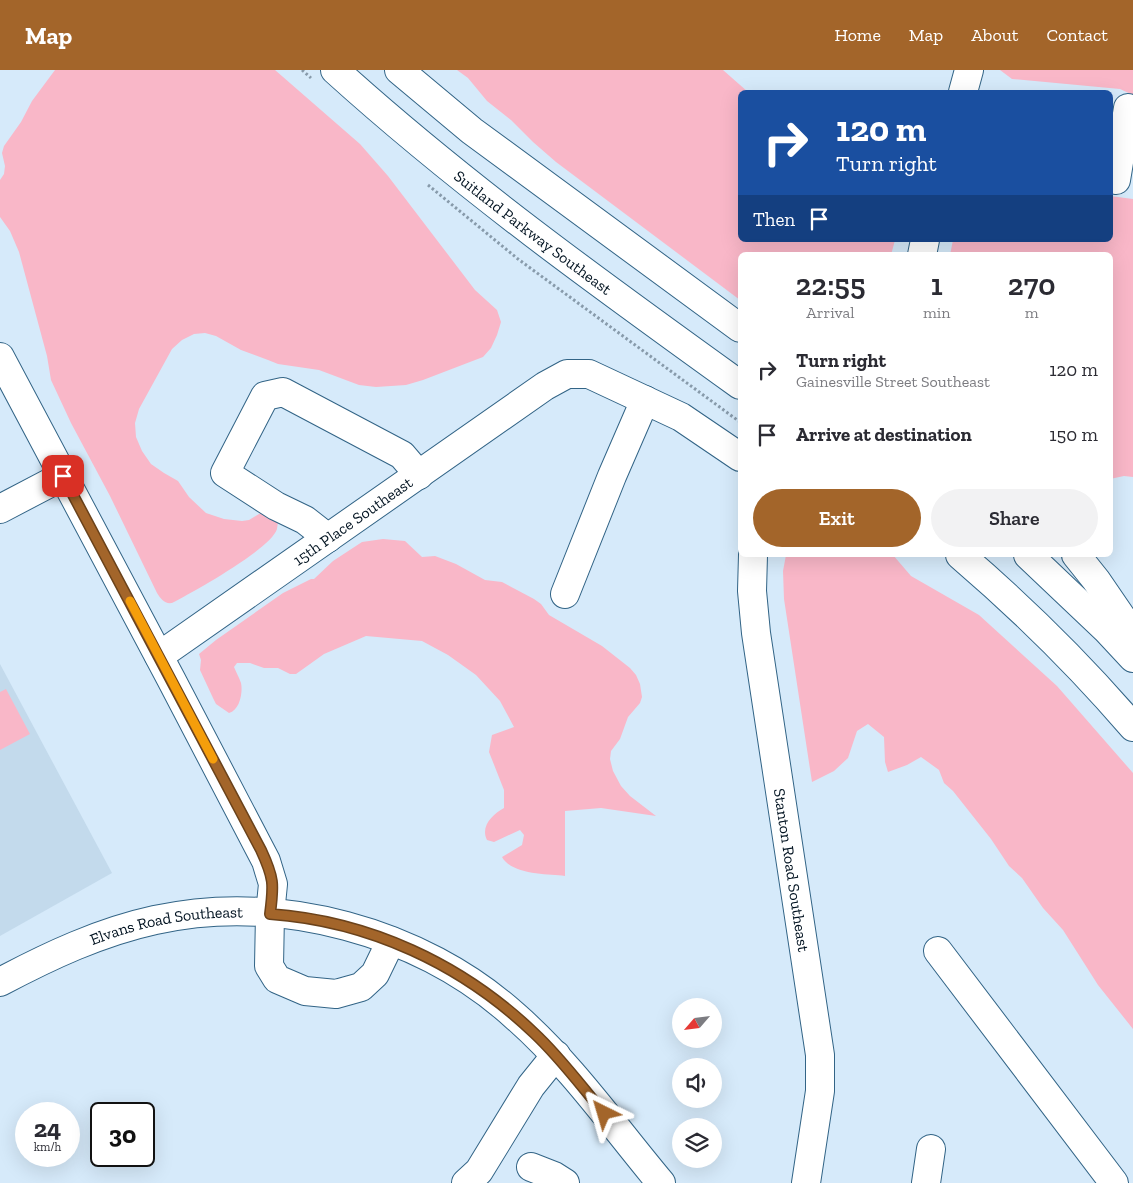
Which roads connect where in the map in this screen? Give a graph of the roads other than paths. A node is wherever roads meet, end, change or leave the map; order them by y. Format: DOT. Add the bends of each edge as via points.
graph roads {
  1 [pos="335,70"];
  2 [pos="398,70"];
  3 [pos="969,70"];
  4 [pos="964,90"];
  5 [pos="1128,108"];
  6 [pos="1113,180"];
  7 [pos="738,327"];
  8 [pos="1,364"];
  9 [pos="738,384"];
  10 [pos="645,400"];
  11 [pos="738,456"];
  12 [pos="419,475"];
  13 [pos="63,476"];
  14 [pos="0,509"];
  15 [pos="328,538"];
  16 [pos="753,557"];
  17 [pos="962,557"];
  18 [pos="1030,557"];
  19 [pos="1078,557"];
  20 [pos="565,594"];
  21 [pos="1133,634"];
  22 [pos="159,656"];
  23 [pos="1133,658"];
  24 [pos="1133,727"];
  25 [pos="270,914"];
  26 [pos="391,941"];
  27 [pos="938,951"];
  28 [pos="0,982"];
  29 [pos="556,1055"];
  30 [pos="931,1149"];
  31 [pos="531,1167"];
  32 [pos="466,1183"];
  33 [pos="565,1183"];
  34 [pos="662,1183"];
  35 [pos="806,1183"];
  36 [pos="926,1183"];
  37 [pos="1114,1183"];
  1 -- 9 [label="main road, Suitland Parkway Southeast" via="489,200"];
  2 -- 7 [label="main road" via="472,131"];
  3 -- 4 [label="main road"];
  5 -- 6 [label="main road" via="1116,180"];
  8 -- 13 [label="main road"];
  10 -- 11 [label="main road, 15th Place Southeast" via="681,417"];
  10 -- 12 [label="main road, 15th Place Southeast" via="588,374 567,374"];
  10 -- 20 [label="main road"];
  12 -- 15 [label="main road, 15th Place Southeast"];
  12 -- 15 [label="main road" via="402,455 283,392 265,396 225,473 276,506 305,520"];
  13 -- 14 [label="main road"];
  13 -- 22 [label="main road"];
  15 -- 22 [label="main road, 15th Place Southeast"];
  16 -- 35 [label="main road, Stanton Road Southeast" via="755,626 820,1055 820,1091"];
  17 -- 24 [label="main road" via="1069,655"];
  18 -- 23 [label="main road"];
  19 -- 21 [label="main road"];
  22 -- 25 [label="main road" via="266,861 274,884"];
  25 -- 26 [label="main road, Elvans Road Southeast" via="330,922"];
  25 -- 26 [label="main road" via="269,966 277,979 305,991 336,994 361,987 374,974"];
  25 -- 28 [label="main road, Elvans Road Southeast" via="195,915 124,928 60,952"];
  26 -- 29 [label="main road, Elvans Road Southeast" via="442,965 485,992 514,1014"];
  27 -- 37 [label="main road"];
  29 -- 32 [label="main road" via="531,1086 479,1170"];
  29 -- 34 [label="main road, Elvans Road Southeast"];
  30 -- 36 [label="main road"];
  31 -- 33 [label="main road"];
}
